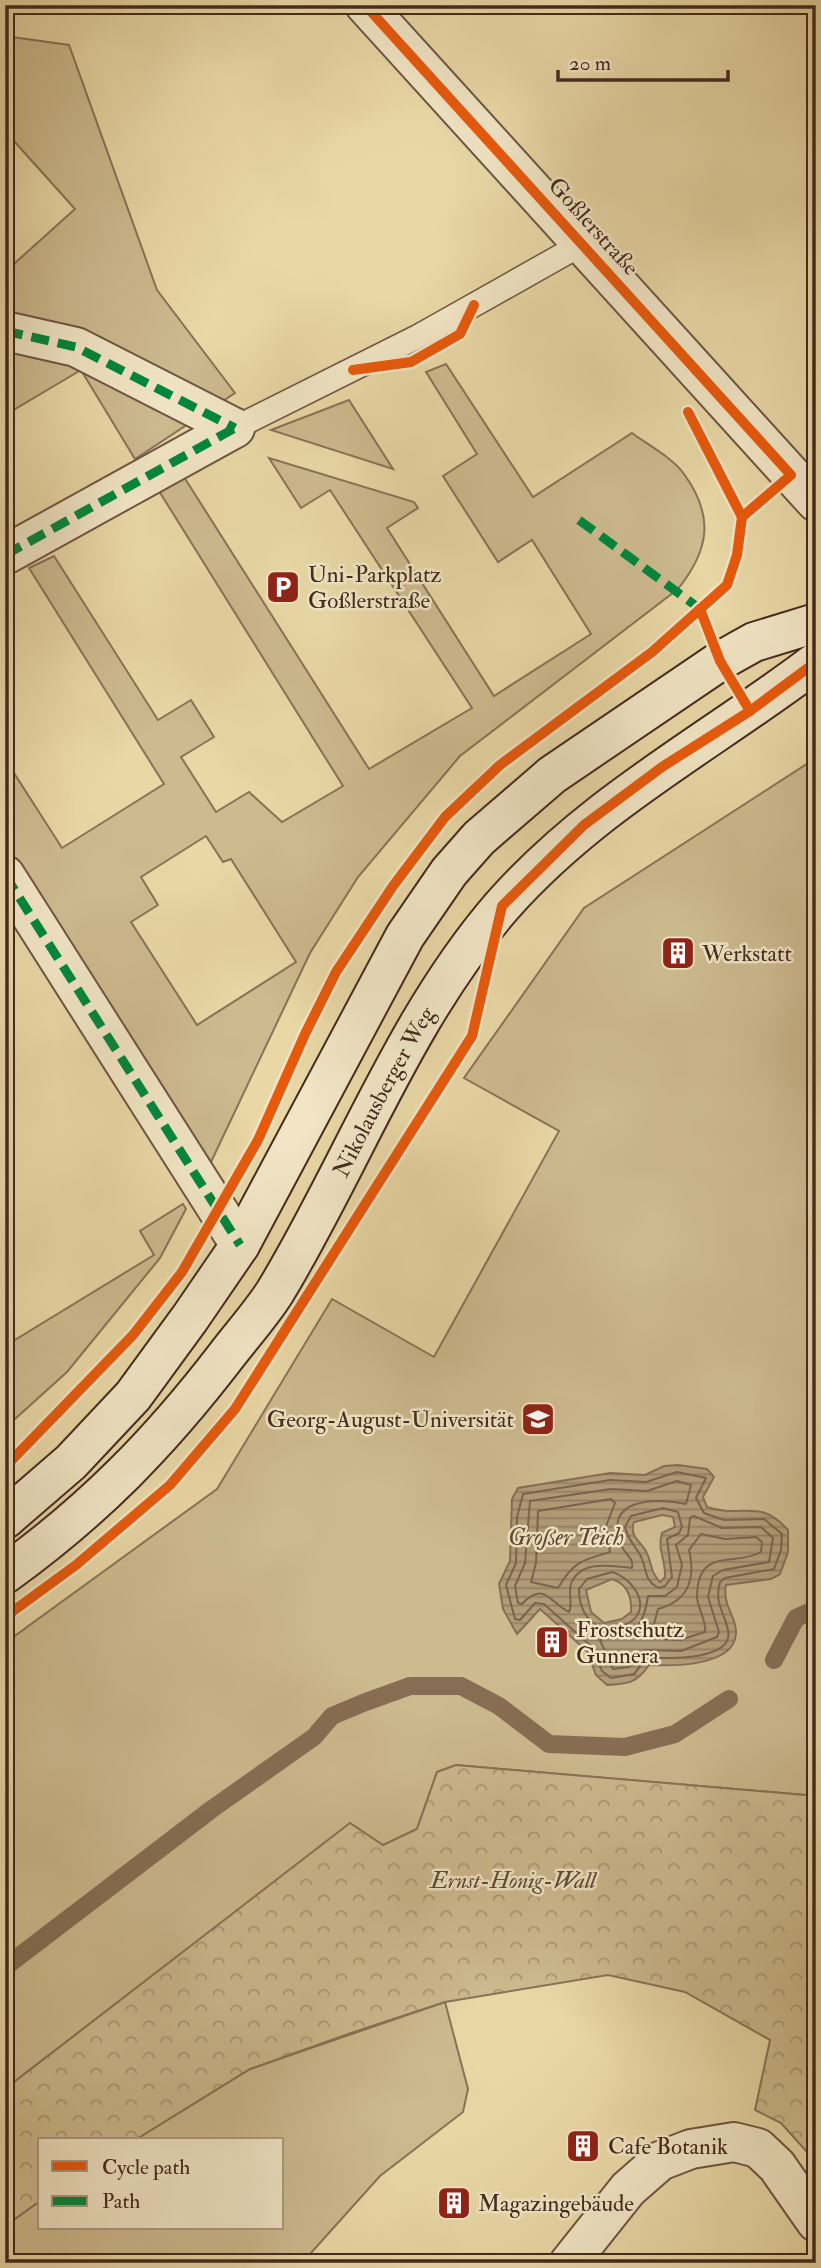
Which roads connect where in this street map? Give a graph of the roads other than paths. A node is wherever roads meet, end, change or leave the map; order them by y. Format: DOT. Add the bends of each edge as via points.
graph roads {
  1 [pos="365,5"];
  2 [pos="582,244"];
  3 [pos="5,331"];
  4 [pos="235,428"];
  5 [pos="816,502"];
  6 [pos="5,555"];
  7 [pos="816,623"];
  8 [pos="816,662"];
  9 [pos="5,875"];
  10 [pos="240,1245"];
  11 [pos="5,1519"];
  12 [pos="5,1574"];
  13 [pos="816,2222"];
  14 [pos="569,2263"];
  1 -- 2 [label="street, Goßlerstraße"];
  2 -- 4 [label="lane" via="418,337"];
  2 -- 5 [label="street, Goßlerstraße"];
  3 -- 4 [label="street" via="76,347"];
  4 -- 6 [label="street"];
  7 -- 10 [label="street" via="754,642 720,662 552,775 479,838 405,936"];
  8 -- 12 [label="street, Nikolausberger Weg" via="584,825 502,906 434,998 274,1294 177,1420 106,1494"];
  9 -- 10 [label="street"];
  10 -- 11 [label="street" via="133,1396 71,1462"];
  13 -- 14 [label="street" via="777,2166 758,2148 734,2142 691,2149 660,2161 628,2189"];
}
